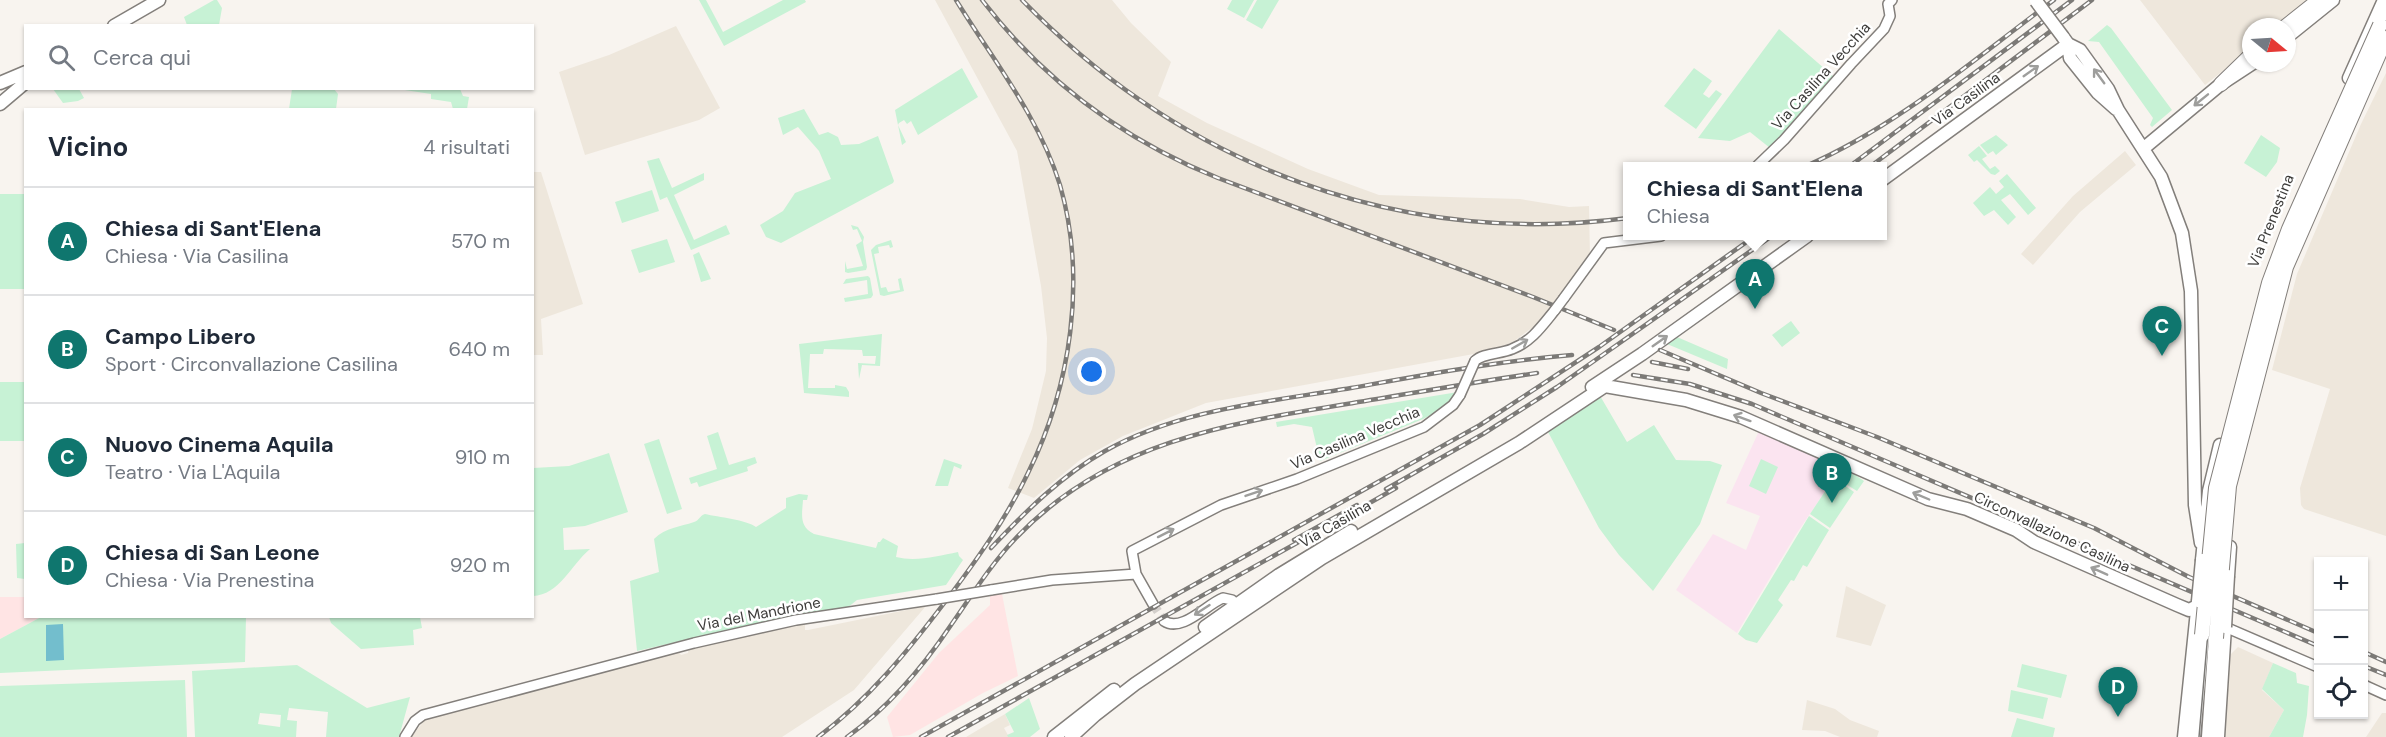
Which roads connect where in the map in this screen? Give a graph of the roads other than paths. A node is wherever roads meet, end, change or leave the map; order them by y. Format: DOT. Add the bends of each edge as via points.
graph roads {
  1 [pos="159,0"];
  2 [pos="1892,0"];
  3 [pos="2036,0"];
  4 [pos="2319,0"];
  5 [pos="2333,0"];
  6 [pos="2384,0"];
  7 [pos="2386,14"];
  8 [pos="2296,18"];
  9 [pos="117,24"];
  10 [pos="2296,29"];
  11 [pos="2386,38"];
  12 [pos="2065,40"];
  13 [pos="2386,55"];
  14 [pos="2242,64"];
  15 [pos="2242,70"];
  16 [pos="24,73"];
  17 [pos="0,83"];
  18 [pos="24,84"];
  19 [pos="2221,84"];
  20 [pos="4,101"];
  21 [pos="2144,148"];
  22 [pos="1761,162"];
  23 [pos="1887,176"];
  24 [pos="1628,240"];
  25 [pos="1801,240"];
  26 [pos="1642,354"];
  27 [pos="1614,387"];
  28 [pos="2195,505"];
  29 [pos="2207,516"];
  30 [pos="2228,547"];
  31 [pos="2202,555"];
  32 [pos="1136,574"];
  33 [pos="1153,604"];
  34 [pos="2195,606"];
  35 [pos="1233,607"];
  36 [pos="1164,621"];
  37 [pos="2225,627"];
  38 [pos="2314,665"];
  39 [pos="2368,688"];
  40 [pos="2386,695"];
  41 [pos="405,737"];
  42 [pos="1054,737"];
  43 [pos="1071,737"];
  44 [pos="2184,737"];
  45 [pos="2193,737"];
  46 [pos="2209,737"];
  47 [pos="2217,737"];
  1 -- 9 [label="main road"];
  2 -- 22 [label="street, Via Casilina Vecchia" via="1884,29"];
  3 -- 12 [label="main road, bridge"];
  4 -- 8 [label="highway"];
  5 -- 10 [label="main road"];
  6 -- 29 [label="main road, Via Prenestina" via="2271,259 2215,464"];
  7 -- 45 [label="highway, bridge" via="2293,219 2269,283 2216,488"];
  11 -- 46 [label="highway, bridge" via="2286,267 2231,476"];
  12 -- 21 [label="main road" via="2070,58 2098,93 2118,110"];
  23 -- 12 [label="main road, Via Casilina, one-way"];
  13 -- 30 [label="main road" via="2292,268 2234,495"];
  14 -- 19 [label="highway"];
  15 -- 19 [label="main road"];
  16 -- 17 [label="main road"];
  18 -- 20 [label="main road"];
  19 -- 21 [label="main road, one-way"];
  21 -- 28 [label="main road" via="2166,188 2186,249 2191,291"];
  32 -- 24 [label="street, Via Casilina Vecchia, one-way, bridge" via="1132,552 1229,502 1424,427 1453,405 1475,361 1509,350 1538,332 1604,243"];
  26 -- 25 [label="main road, Via Casilina, one-way"];
  26 -- 27 [label="street, Via Casilina" via="1618,375"];
  26 -- 35 [label="main road, Via Casilina" via="1522,433 1328,544"];
  34 -- 27 [label="main road, Circonvallazione Casilina, one-way" via="2172,603 1958,505 1928,500 1759,424 1692,401"];
  27 -- 43 [label="main road, Via Casilina" via="1599,388 1518,443 1322,558 1136,684"];
  28 -- 29 [label="main road"];
  28 -- 31 [label="main road"];
  29 -- 30 [label="main road"];
  29 -- 31 [label="main road, Via Prenestina"];
  30 -- 31 [label="street" via="2220,540 2213,542"];
  30 -- 37 [label="main road, bridge"];
  31 -- 34 [label="main road, bridge"];
  32 -- 33 [label="street"];
  32 -- 41 [label="street, Via del Mandrione, bridge" via="1048,580 796,620 586,670 423,715"];
  34 -- 44 [label="main road"];
  35 -- 36 [label="street, one-way" via="1233,600 1223,597 1179,623"];
  35 -- 42 [label="main road, Via Casilina"];
  37 -- 38 [label="street"];
  37 -- 47 [label="main road"];
  39 -- 40 [label="street"];
}
